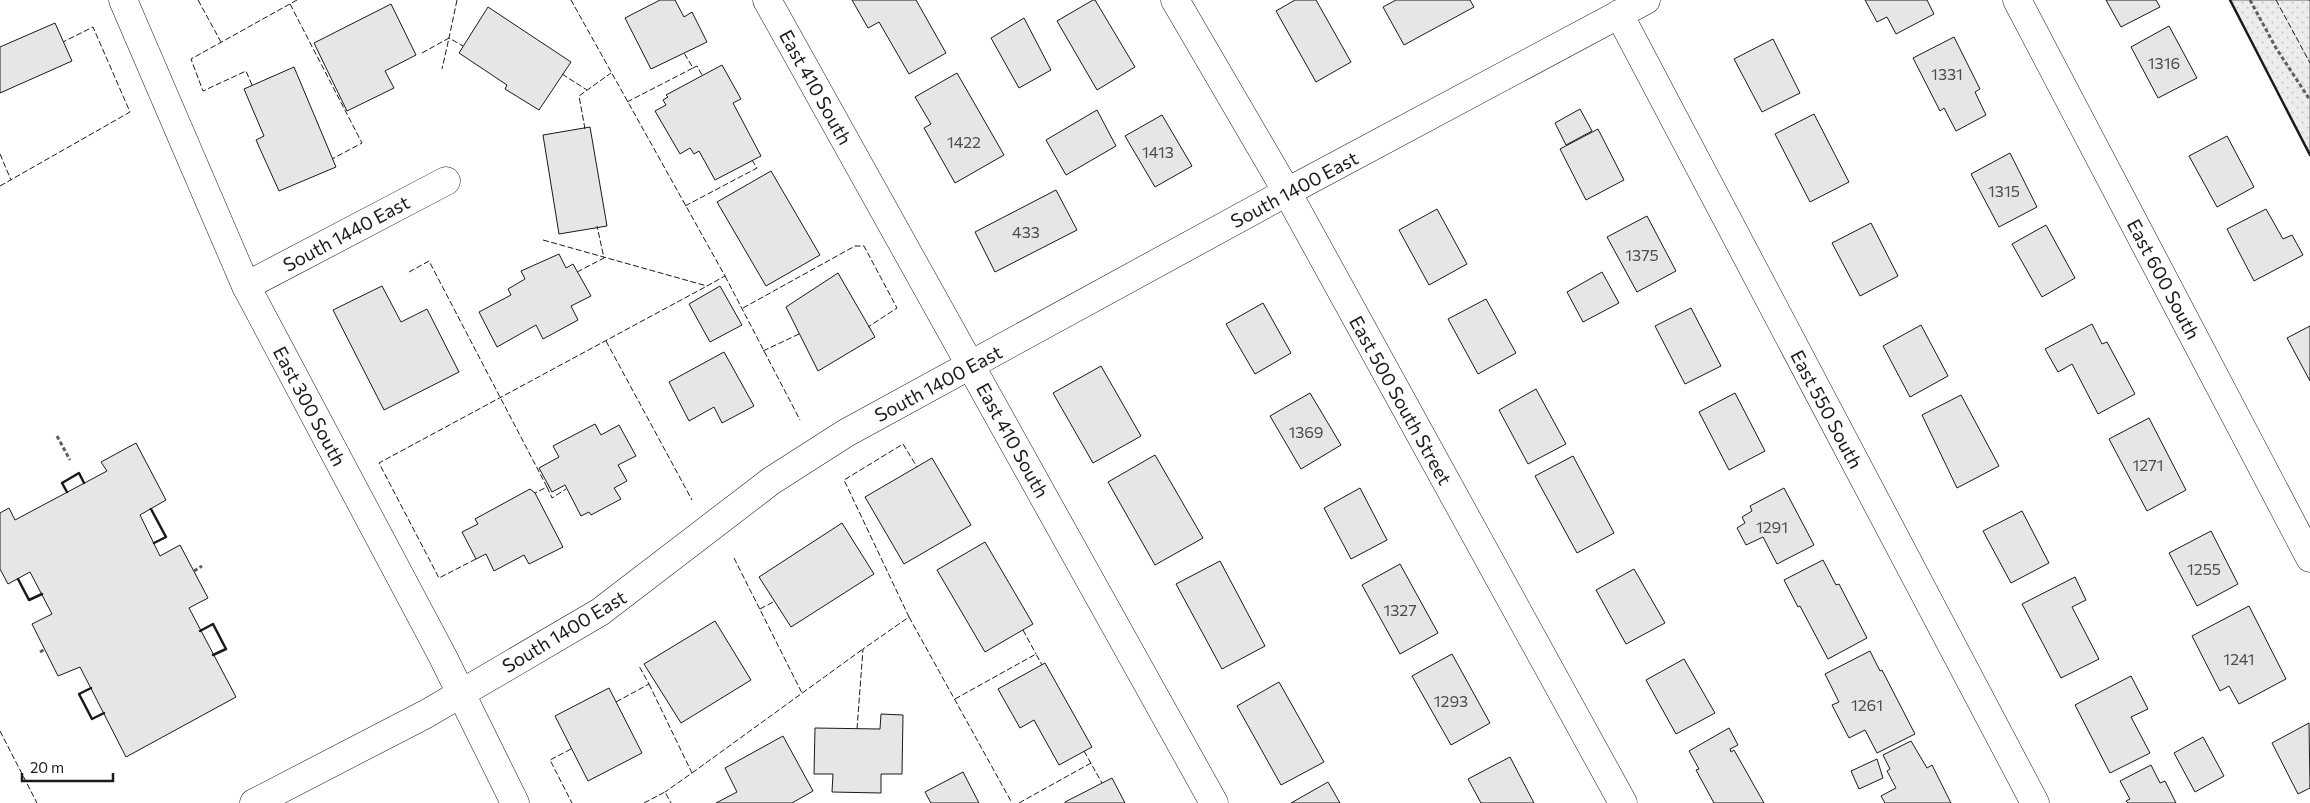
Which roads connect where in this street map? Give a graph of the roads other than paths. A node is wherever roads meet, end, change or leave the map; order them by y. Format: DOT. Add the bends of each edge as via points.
graph roads {
  1 [pos="123,0"];
  2 [pos="767,0"];
  3 [pos="1175,0"];
  4 [pos="1646,0"];
  5 [pos="2017,0"];
  6 [pos="1619,14"];
  7 [pos="446,181"];
  8 [pos="1287,192"];
  9 [pos="246,286"];
  10 [pos="972,365"];
  11 [pos="2310,558"];
  12 [pos="460,694"];
  13 [pos="254,803"];
  14 [pos="515,803"];
  15 [pos="1214,803"];
  16 [pos="1624,803"];
  17 [pos="2035,803"];
  1 -- 9 [label="street, East 300 South"];
  2 -- 10 [label="street, East 410 South"];
  3 -- 8 [label="street, East 500 South Street"];
  4 -- 6 [label="street, South 1400 East"];
  5 -- 11 [label="street, East 600 South"];
  6 -- 8 [label="street, South 1400 East"];
  6 -- 17 [label="street, East 550 South"];
  7 -- 9 [label="street, South 1440 East"];
  8 -- 10 [label="street, South 1400 East"];
  8 -- 16 [label="street, East 500 South Street"];
  9 -- 12 [label="street, East 300 South"];
  10 -- 12 [label="street, South 1400 East" via="846,433 770,481 600,612"];
  10 -- 15 [label="street, East 410 South"];
  12 -- 13 [label="street, South 1400 East"];
  12 -- 14 [label="street, East 300 South"];
}
